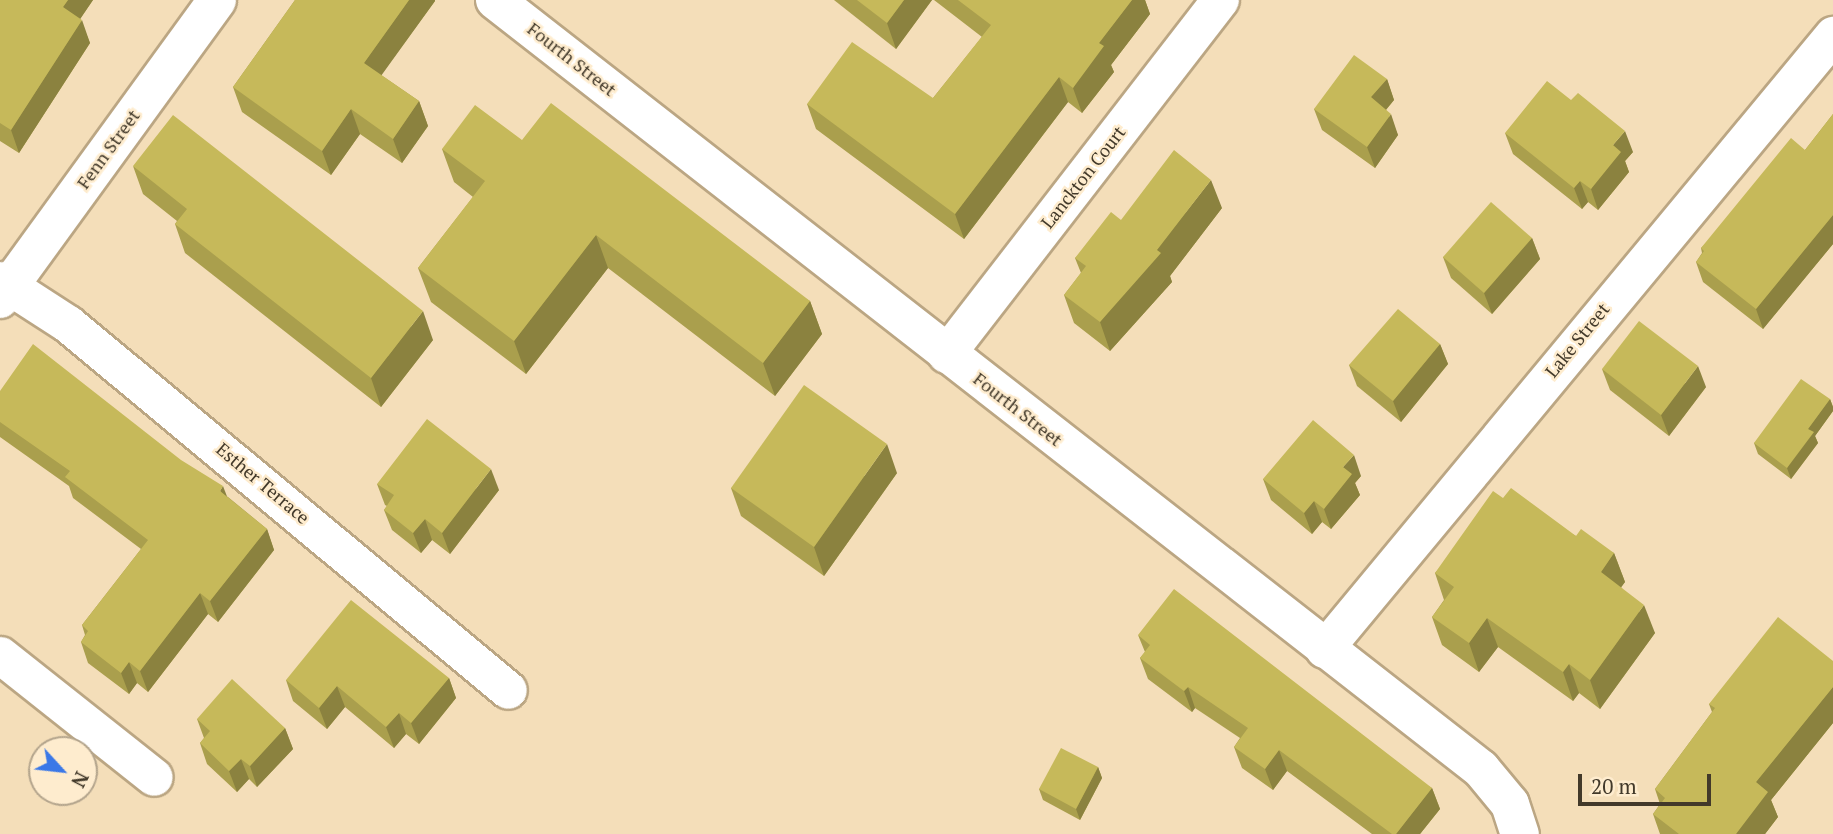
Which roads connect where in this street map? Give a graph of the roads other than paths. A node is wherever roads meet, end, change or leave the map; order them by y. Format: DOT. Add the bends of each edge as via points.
graph roads {
  1 [pos="216,0"];
  2 [pos="1220,0"];
  3 [pos="518,7"];
  4 [pos="1833,35"];
  5 [pos="3,288"];
  6 [pos="946,354"];
  7 [pos="1324,649"];
  8 [pos="0,655"];
  9 [pos="509,690"];
  10 [pos="154,777"];
  11 [pos="1520,834"];
  1 -- 5 [label="street, Fenn Street"];
  2 -- 6 [label="street, Lanckton Court"];
  3 -- 6 [label="street, Fourth Street"];
  4 -- 7 [label="street, Lake Street"];
  5 -- 9 [label="street, Esther Terrace" via="100,350"];
  6 -- 7 [label="street, Fourth Street"];
  7 -- 11 [label="street, Fourth Street" via="1481,769 1510,804"];
  8 -- 10 [label="street"];
}
